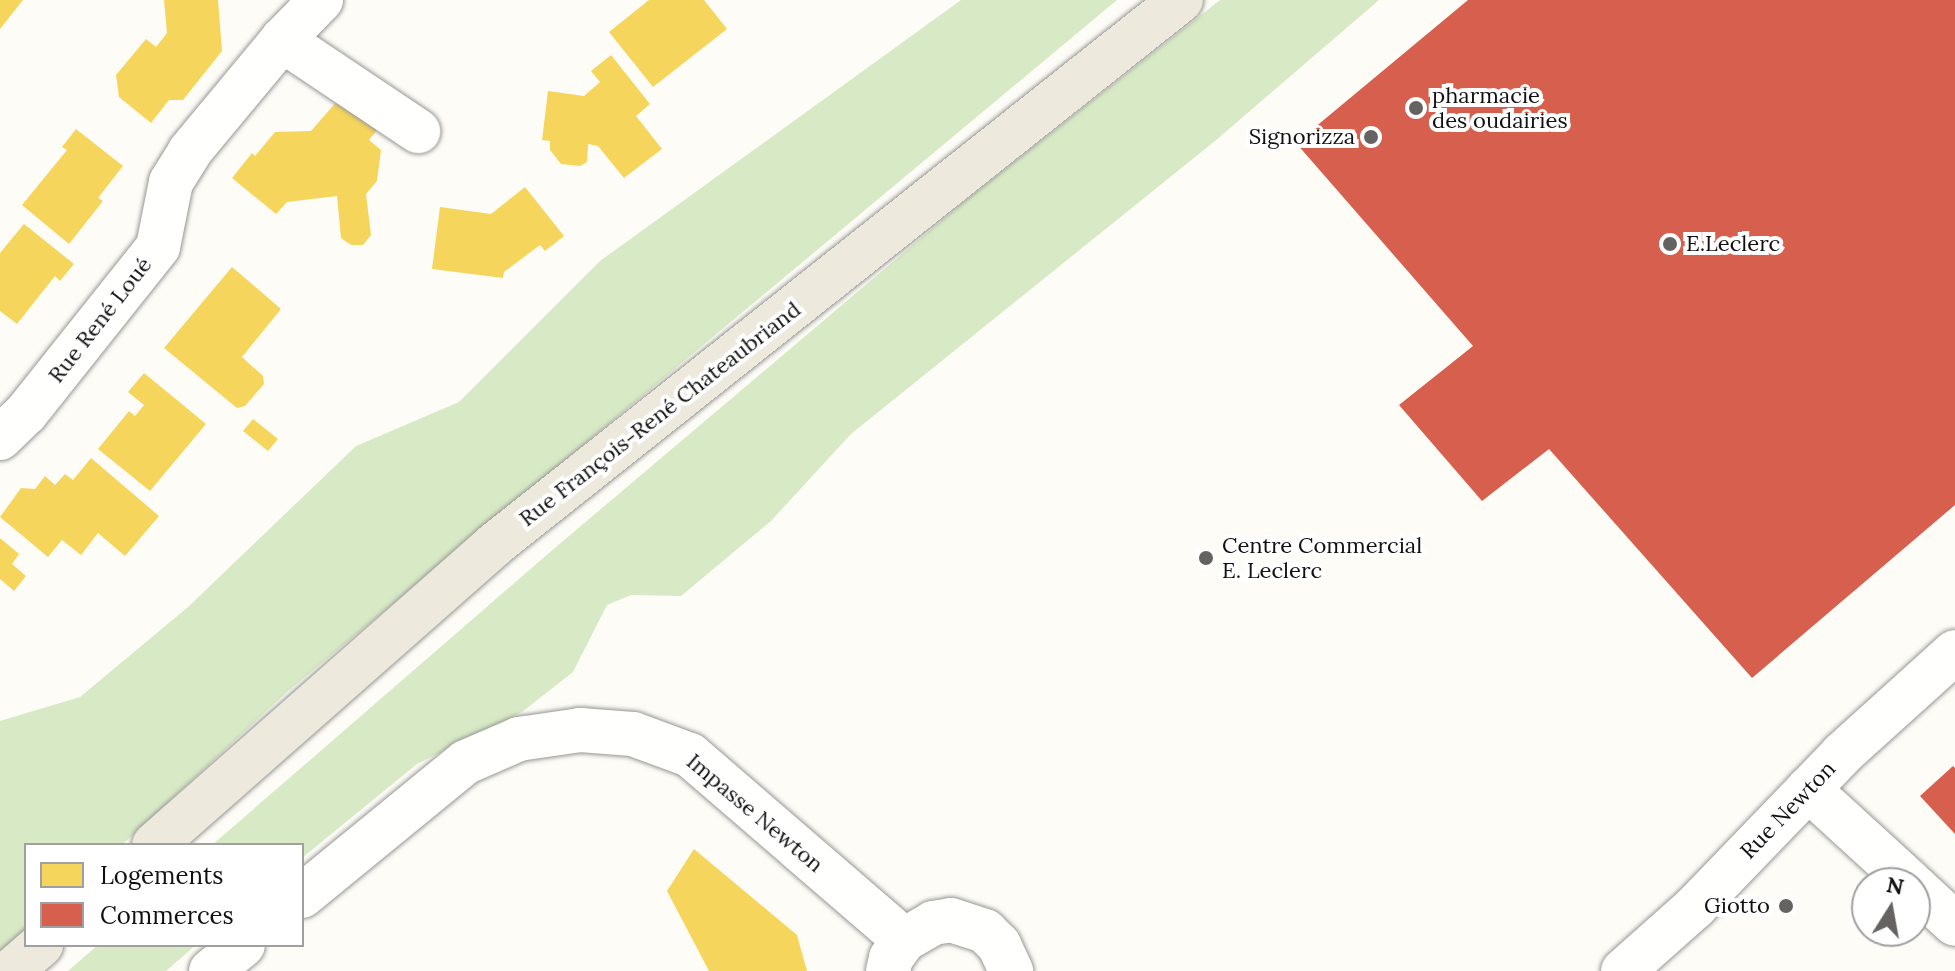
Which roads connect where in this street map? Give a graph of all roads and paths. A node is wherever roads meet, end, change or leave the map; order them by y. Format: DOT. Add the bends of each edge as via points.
graph roads {
  1 [pos="321,0"];
  2 [pos="1181,0"];
  3 [pos="282,40"];
  4 [pos="418,131"];
  5 [pos="0,438"];
  6 [pos="1955,652"];
  7 [pos="1808,789"];
  8 [pos="156,843"];
  9 [pos="1893,867"];
  10 [pos="304,894"];
  11 [pos="1931,902"];
  12 [pos="1955,924"];
  13 [pos="39,947"];
  14 [pos="241,947"];
  15 [pos="896,955"];
  16 [pos="11,971"];
  17 [pos="211,971"];
  18 [pos="1011,971"];
  19 [pos="1623,971"];
  1 -- 3 [label="street, Rue René Loué"];
  2 -- 8 [label="main road, Rue François-René Chateaubriand" via="494,545"];
  3 -- 4 [label="street"];
  3 -- 5 [label="street, Rue René Loué" via="190,151 171,182 158,247 26,413"];
  6 -- 7 [label="street, Rue Newton"];
  7 -- 9 [label="street"];
  7 -- 19 [label="street, Rue Newton" via="1695,907"];
  10 -- 15 [label="street, Impasse Newton" via="466,762 519,739 592,730 633,734 690,755"];
  11 -- 12 [label="street"];
  13 -- 16 [label="main road"];
  14 -- 17 [label="street"];
  15 -- 18 [label="street" via="933,923 969,923 999,945"];
}
